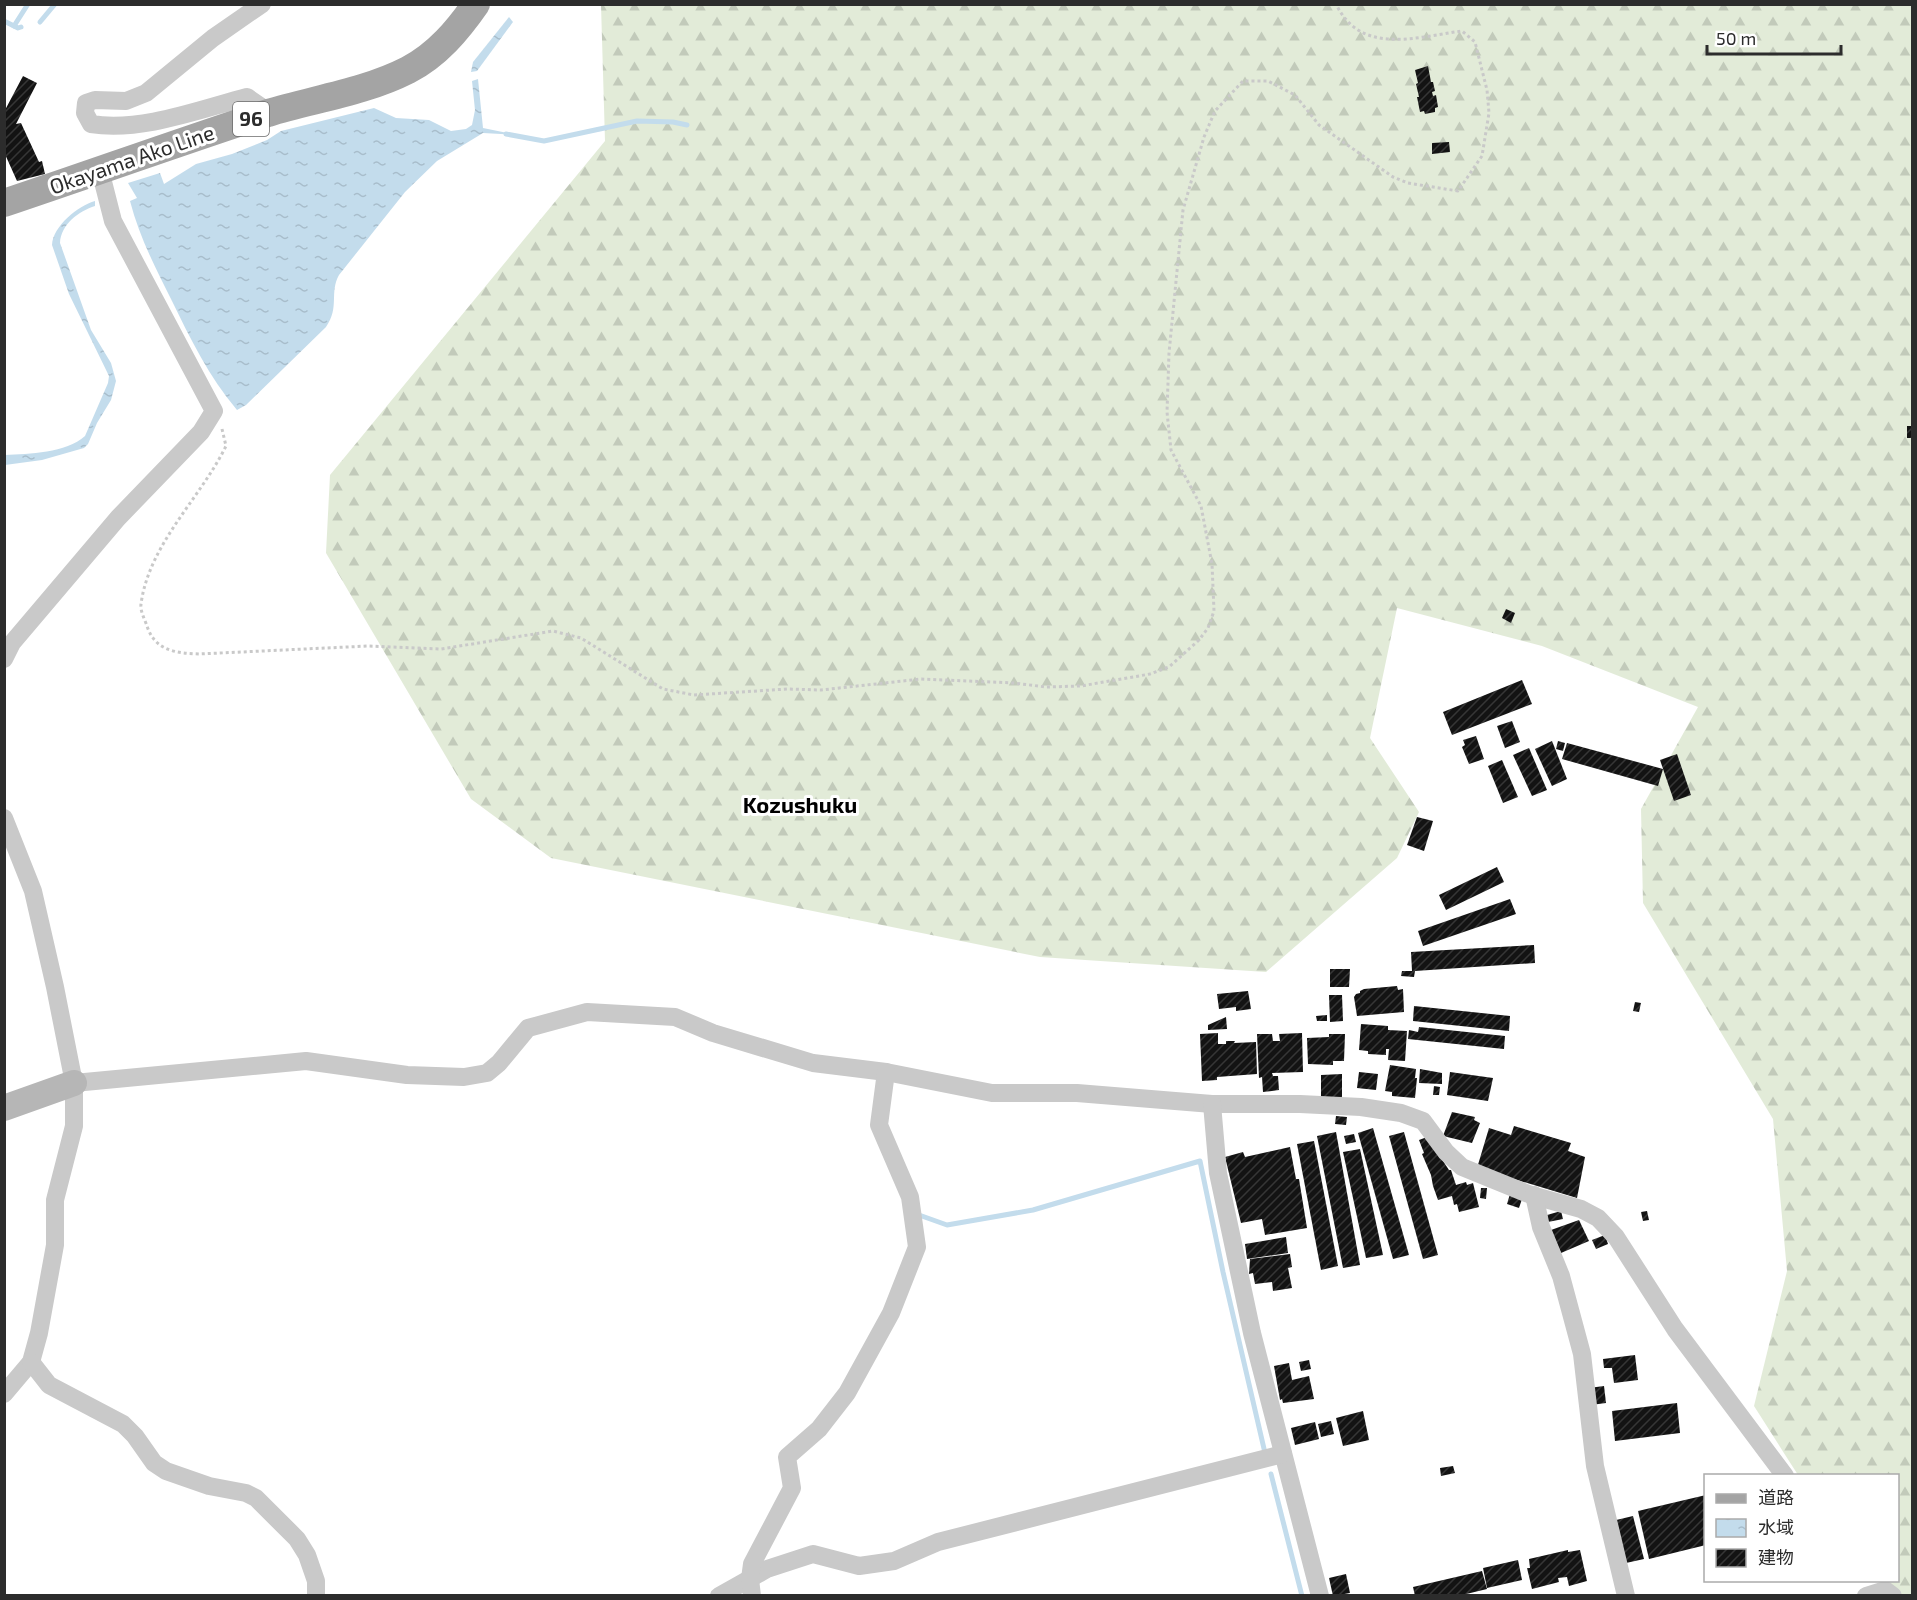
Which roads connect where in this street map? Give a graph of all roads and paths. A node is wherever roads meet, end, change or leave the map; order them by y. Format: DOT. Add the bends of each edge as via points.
graph roads {
  1 [pos="262,4"];
  2 [pos="477,4"];
  3 [pos="1336,4"];
  4 [pos="270,113"];
  5 [pos="100,170"];
  6 [pos="4,203"];
  7 [pos="214,411"];
  8 [pos="4,659"];
  9 [pos="4,818"];
  10 [pos="886,1072"];
  11 [pos="74,1083"];
  12 [pos="1212,1104"];
  13 [pos="4,1108"];
  14 [pos="1534,1196"];
  15 [pos="31,1362"];
  16 [pos="4,1394"];
  17 [pos="1283,1454"];
  18 [pos="1784,1474"];
  19 [pos="751,1587"];
  20 [pos="1885,1589"];
  21 [pos="316,1596"];
  22 [pos="719,1596"];
  23 [pos="1320,1596"];
  24 [pos="1626,1596"];
  25 [pos="1866,1596"];
  1 -- 4 [label="street" via="146,93 126,101 95,100 86,103 85,113 91,124 111,128 144,124 247,97"];
  2 -- 4 [label="main road, Okayama Ako Line / 96" via="436,51 408,70 374,84"];
  3 -- 7 [label="path" via="1348,24 1375,39 1462,31 1474,42 1489,113 1482,156 1458,191 1431,188 1393,177 1319,125 1295,95 1268,81 1243,81 1215,111 1183,210 1167,412 1171,450 1201,507 1212,564 1214,611 1199,640 1169,668 1082,686 921,679 821,690 694,695 663,689 581,638 553,631 441,649 368,646 199,654 166,650 151,637 140,607 153,561 226,446"];
  4 -- 5 [label="main road, Okayama Ako Line / 96"];
  5 -- 6 [label="main road, Okayama Ako Line / 96"];
  5 -- 7 [label="street" via="113,221"];
  7 -- 8 [label="street" via="201,432 118,518 12,643"];
  9 -- 11 [label="street" via="33,891"];
  10 -- 11 [label="street" via="813,1062 713,1033 675,1017 587,1012 528,1028 499,1064 487,1073 464,1077 407,1075 306,1061"];
  10 -- 12 [label="street" via="992,1093 1077,1093"];
  10 -- 19 [label="street" via="879,1125 910,1197 917,1247 891,1313 847,1394 819,1429 787,1457 792,1488 752,1564"];
  11 -- 13 [label="street"];
  11 -- 15 [label="street" via="74,1126 55,1200 55,1245"];
  12 -- 14 [label="street" via="1300,1104 1401,1113 1423,1121 1462,1167"];
  12 -- 17 [label="street" via="1218,1173"];
  14 -- 18 [label="street" via="1581,1209 1598,1218 1616,1237 1675,1329"];
  14 -- 24 [label="street" via="1541,1227 1562,1276 1582,1354 1595,1466"];
  15 -- 16 [label="street"];
  15 -- 21 [label="street" via="49,1385 123,1424 166,1472 256,1498 308,1555"];
  17 -- 19 [label="street" via="938,1542 894,1561 859,1566 813,1554 767,1569"];
  17 -- 23 [label="street"];
  19 -- 22 [label="street" via="739,1583"];
  20 -- 25 [label="street"];
}
